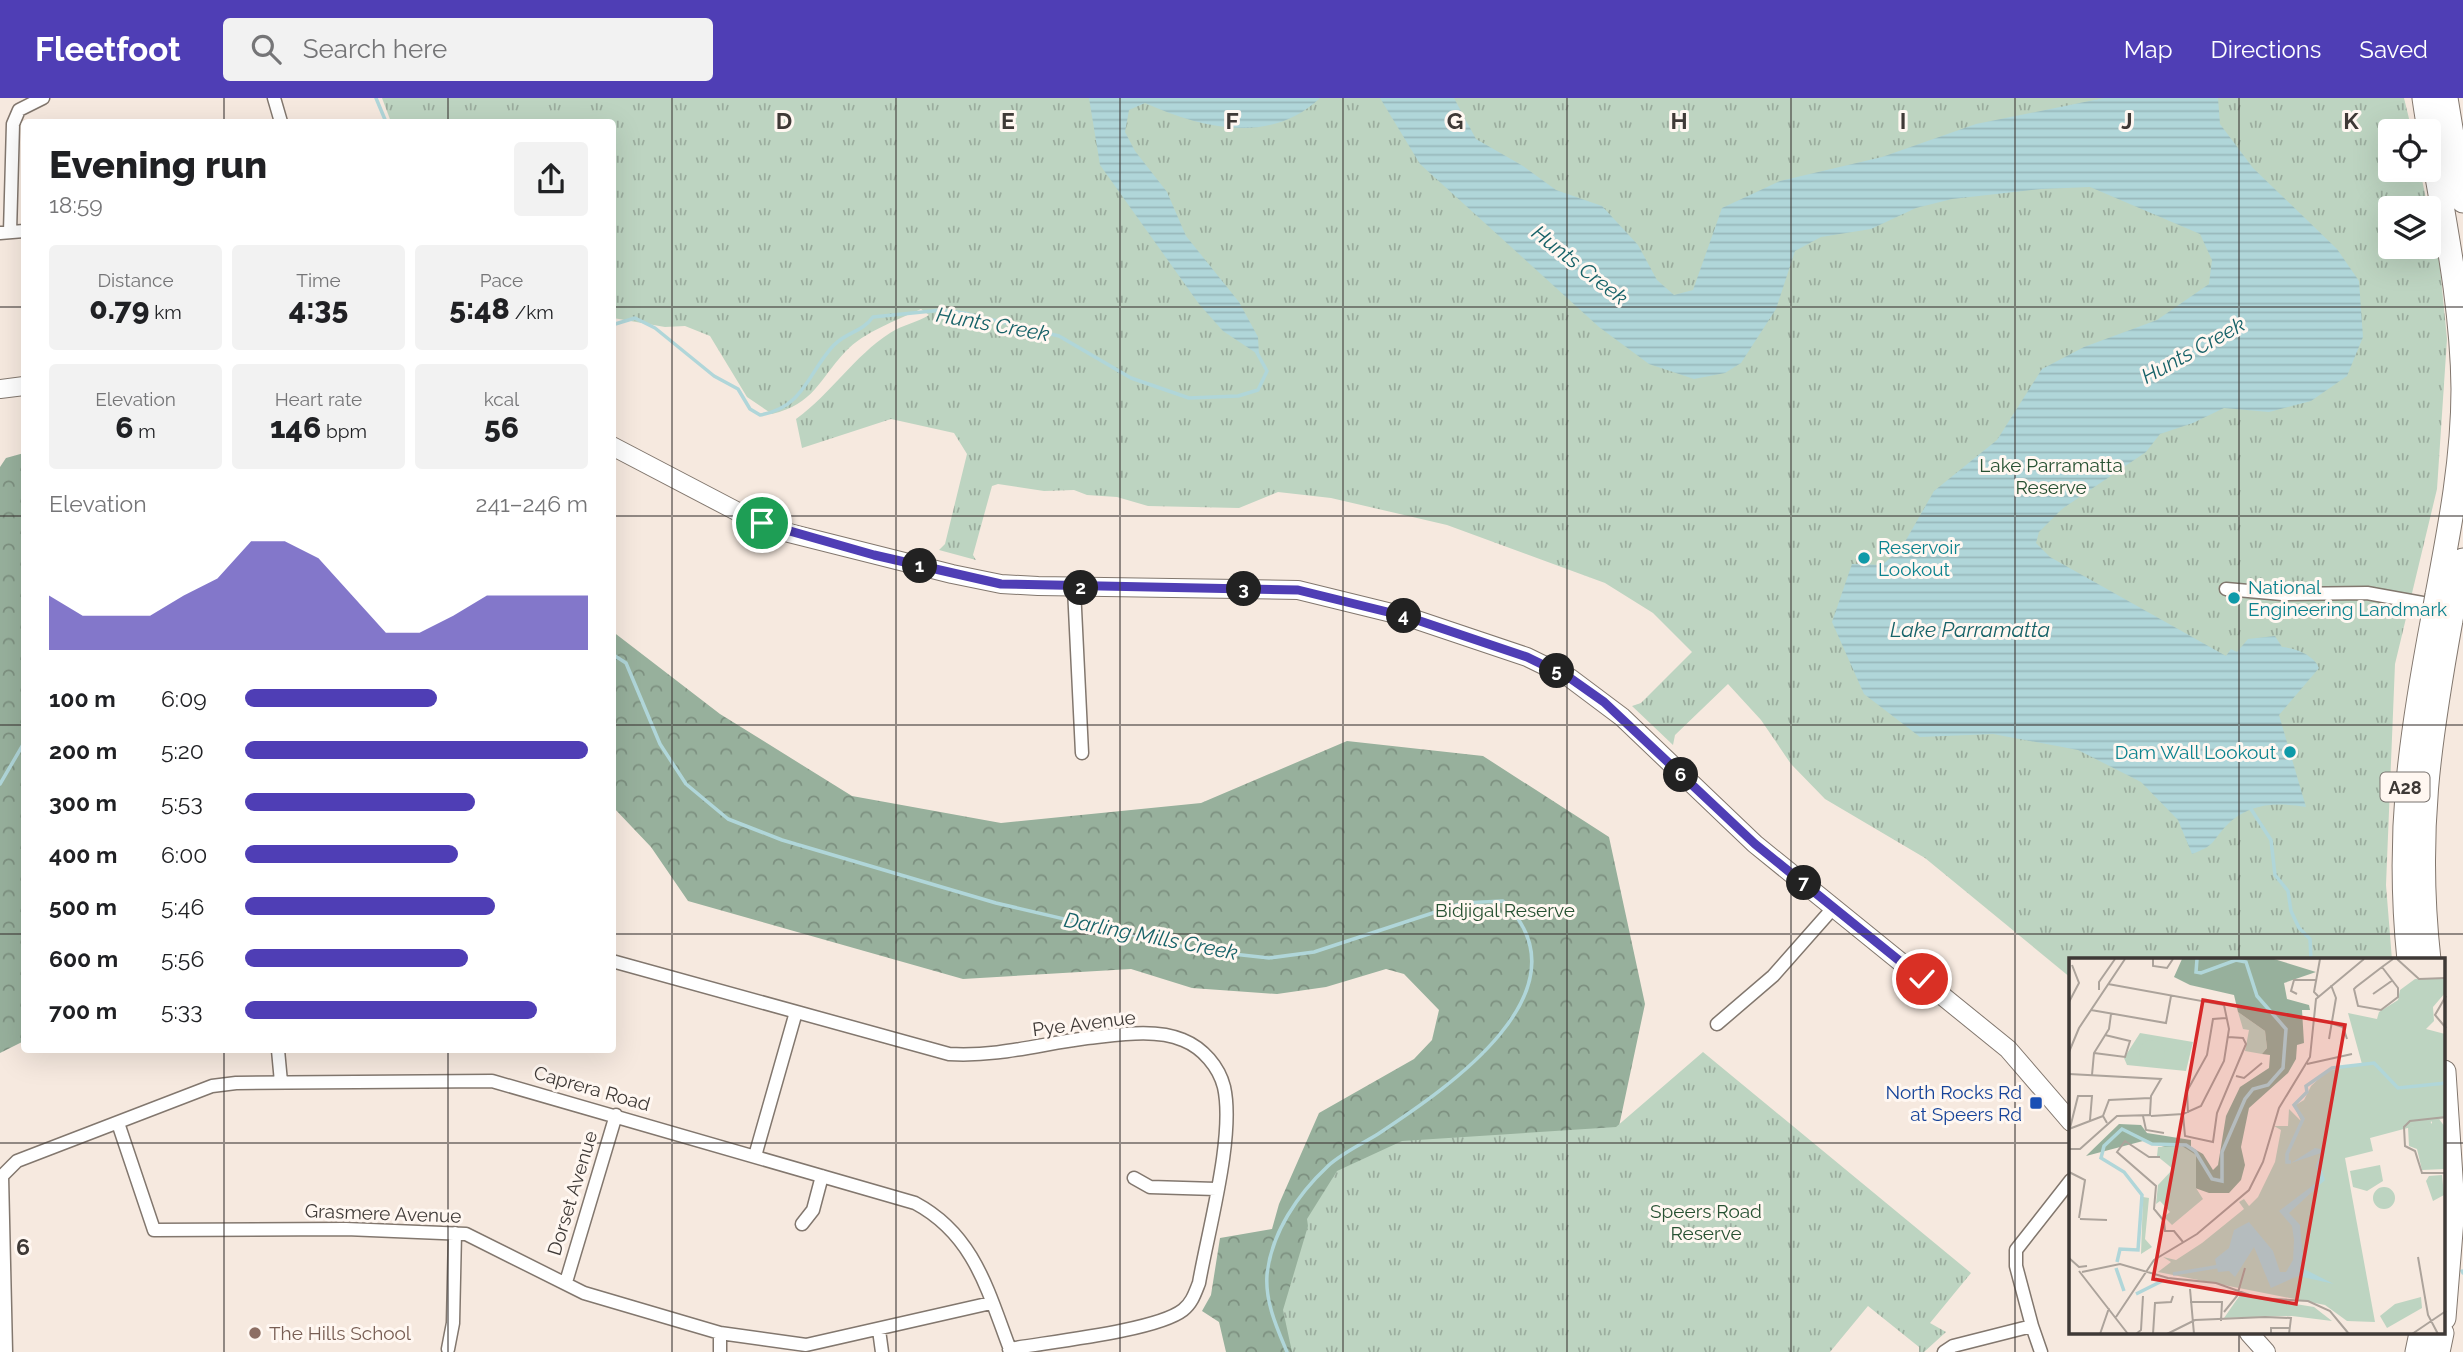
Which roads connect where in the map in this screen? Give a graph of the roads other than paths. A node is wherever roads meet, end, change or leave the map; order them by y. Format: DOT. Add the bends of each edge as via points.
graph roads {
  1 [pos="43,98"];
  2 [pos="274,98"];
  3 [pos="2424,98"];
  4 [pos="2446,98"];
  5 [pos="280,119"];
  6 [pos="2463,201"];
  7 [pos="5,233"];
  8 [pos="21,386"];
  9 [pos="0,389"];
  10 [pos="616,448"];
  11 [pos="2463,560"];
  12 [pos="1074,588"];
  13 [pos="2226,589"];
  14 [pos="2448,608"];
  15 [pos="1082,753"];
  16 [pos="1834,907"];
  17 [pos="2409,958"];
  18 [pos="2429,958"];
  19 [pos="616,962"];
  20 [pos="796,1012"];
  21 [pos="1717,1024"];
  22 [pos="278,1053"];
  23 [pos="281,1082"];
  24 [pos="2446,1102"];
  25 [pos="616,1115"];
  26 [pos="2069,1120"];
  27 [pos="118,1123"];
  28 [pos="755,1156"];
  29 [pos="822,1176"];
  30 [pos="1134,1178"];
  31 [pos="2069,1183"];
  32 [pos="1216,1189"];
  33 [pos="802,1224"];
  34 [pos="455,1233"];
  35 [pos="565,1282"];
  36 [pos="2446,1293"];
  37 [pos="991,1303"];
  38 [pos="2032,1326"];
  39 [pos="879,1330"];
  40 [pos="720,1334"];
  41 [pos="2250,1334"];
  42 [pos="2421,1334"];
  43 [pos="2442,1334"];
  44 [pos="448,1349"];
  45 [pos="1010,1350"];
  46 [pos="6,1352"];
  47 [pos="720,1352"];
  48 [pos="882,1352"];
  49 [pos="1944,1352"];
  50 [pos="2040,1352"];
  51 [pos="2266,1352"];
  52 [pos="2417,1352"];
  53 [pos="2438,1352"];
  1 -- 7 [label="street" via="19,110 13,124"];
  2 -- 5 [label="street"];
  3 -- 14 [label="highway, A28" via="2454,277 2463,388"];
  4 -- 6 [label="highway"];
  8 -- 9 [label="main road"];
  10 -- 12 [label="main road" via="789,533 1001,584"];
  11 -- 14 [label="highway, A28"];
  12 -- 15 [label="street"];
  12 -- 16 [label="main road" via="1298,590 1408,617 1527,657 1570,678 1604,702 1755,844"];
  13 -- 14 [label="street" via="2367,593"];
  14 -- 17 [label="highway, A28" via="2411,738 2403,810"];
  14 -- 18 [label="highway, A28" via="2423,813 2422,887"];
  16 -- 21 [label="street" via="1773,976"];
  16 -- 26 [label="main road" via="2008,1049"];
  19 -- 20 [label="street, Pye Avenue"];
  20 -- 28 [label="street"];
  20 -- 32 [label="street, Pye Avenue" via="949,1054 996,1055 1121,1035 1182,1040 1210,1059 1224,1087 1223,1151"];
  22 -- 23 [label="street"];
  23 -- 25 [label="street, Caprera Road" via="492,1080"];
  23 -- 27 [label="street, Caprera Road" via="212,1086"];
  24 -- 36 [label="highway" via="2453,1207"];
  25 -- 28 [label="street, Caprera Road"];
  25 -- 35 [label="street, Dorset Avenue"];
  27 -- 34 [label="street, Grasmere Avenue" via="154,1230"];
  27 -- 46 [label="street, Caprera Road" via="17,1161 2,1176"];
  28 -- 29 [label="street, Caprera Road"];
  29 -- 33 [label="street" via="813,1210"];
  29 -- 37 [label="street, Caprera Road" via="915,1203 935,1214 964,1242"];
  30 -- 32 [label="street" via="1150,1187"];
  31 -- 38 [label="street" via="2016,1250"];
  32 -- 45 [label="street, Pye Avenue" via="1199,1283 1184,1310 1154,1324"];
  34 -- 35 [label="street, Grasmere Avenue" via="466,1234"];
  34 -- 44 [label="street"];
  35 -- 40 [label="street, Grasmere Avenue" via="584,1293"];
  37 -- 39 [label="street, Grasmere Avenue"];
  37 -- 45 [label="street, Caprera Road"];
  38 -- 49 [label="street"];
  38 -- 50 [label="street"];
  39 -- 40 [label="street, Grasmere Avenue" via="806,1345"];
  39 -- 48 [label="street"];
  40 -- 47 [label="street"];
  41 -- 51 [label="main road"];
  42 -- 52 [label="highway"];
  43 -- 53 [label="highway"];
}
